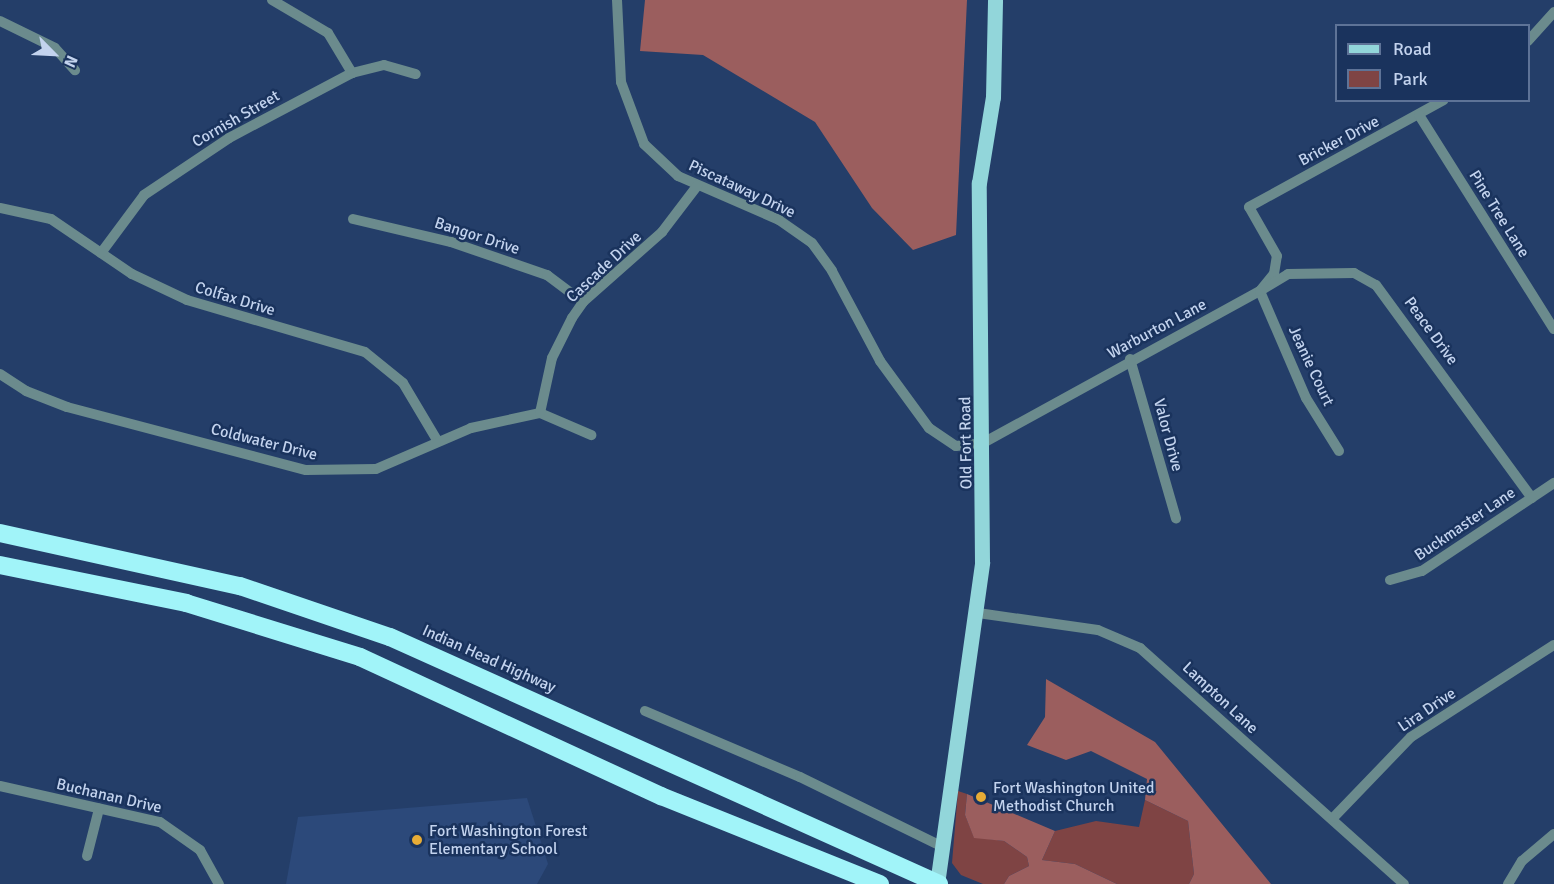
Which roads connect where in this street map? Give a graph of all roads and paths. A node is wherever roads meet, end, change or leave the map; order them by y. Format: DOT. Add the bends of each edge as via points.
graph roads {
  1 [pos="272,0"];
  2 [pos="617,0"];
  3 [pos="995,0"];
  4 [pos="1554,12"];
  5 [pos="0,21"];
  6 [pos="1530,39"];
  7 [pos="75,70"];
  8 [pos="352,73"];
  9 [pos="416,74"];
  10 [pos="1441,102"];
  11 [pos="1419,115"];
  12 [pos="697,186"];
  13 [pos="0,208"];
  14 [pos="353,219"];
  15 [pos="101,253"];
  16 [pos="1260,291"];
  17 [pos="583,302"];
  18 [pos="1554,329"];
  19 [pos="1130,360"];
  20 [pos="0,374"];
  21 [pos="540,413"];
  22 [pos="591,435"];
  23 [pos="436,440"];
  24 [pos="983,443"];
  25 [pos="1339,451"];
  26 [pos="1554,483"];
  27 [pos="1532,498"];
  28 [pos="1176,518"];
  29 [pos="0,533"];
  30 [pos="0,566"];
  31 [pos="1390,580"];
  32 [pos="978,613"];
  33 [pos="1554,645"];
  34 [pos="645,711"];
  35 [pos="0,786"];
  36 [pos="99,809"];
  37 [pos="1333,818"];
  38 [pos="1554,834"];
  39 [pos="940,846"];
  40 [pos="87,856"];
  41 [pos="219,884"];
  42 [pos="880,884"];
  43 [pos="938,884"];
  44 [pos="1404,884"];
  45 [pos="1508,884"];
  1 -- 8 [label="street" via="328,33"];
  2 -- 12 [label="street, Piscataway Drive" via="621,82 631,118 654,155"];
  3 -- 24 [label="main road, Old Fort Road" via="993,97 979,183"];
  4 -- 6 [label="street"];
  5 -- 7 [label="street" via="55,48"];
  8 -- 9 [label="street, Cornish Street" via="384,65"];
  8 -- 15 [label="street, Cornish Street" via="162,179 123,219"];
  10 -- 11 [label="street, Bricker Drive"];
  11 -- 16 [label="street, Bricker Drive" via="1248,207 1277,256 1274,274"];
  11 -- 18 [label="street, Pine Tree Lane"];
  12 -- 17 [label="street, Cascade Drive" via="662,232"];
  12 -- 24 [label="street, Piscataway Drive" via="779,220 812,243 832,271 880,361 929,428 956,446"];
  13 -- 15 [label="street, Colfax Drive" via="51,219"];
  14 -- 17 [label="street, Bangor Drive" via="451,242 547,274"];
  15 -- 23 [label="street, Colfax Drive" via="187,300 364,352 404,383"];
  16 -- 19 [label="street, Warburton Lane"];
  16 -- 25 [label="street, Jeanie Court" via="1306,398"];
  16 -- 27 [label="street, Peace Drive" via="1288,274 1354,273 1376,285"];
  17 -- 21 [label="street, Cascade Drive" via="552,358"];
  19 -- 24 [label="street, Warburton Lane"];
  19 -- 28 [label="street, Valor Drive"];
  20 -- 23 [label="street, Coldwater Drive" via="26,392 67,407 306,470 376,469"];
  21 -- 22 [label="street"];
  21 -- 23 [label="street, Coldwater Drive"];
  24 -- 32 [label="main road, Old Fort Road" via="984,521"];
  26 -- 27 [label="street, Buckmaster Lane"];
  27 -- 31 [label="street, Buckmaster Lane" via="1422,571"];
  29 -- 43 [label="highway, Indian Head Highway" via="202,576 390,637"];
  30 -- 42 [label="highway" via="186,603 350,654 661,796"];
  32 -- 37 [label="street, Lampton Lane" via="1098,630 1129,642 1162,665"];
  32 -- 39 [label="main road, Old Fort Road"];
  33 -- 37 [label="street, Lira Drive" via="1411,736"];
  34 -- 39 [label="street" via="800,777"];
  35 -- 36 [label="street, Buchanan Drive"];
  36 -- 40 [label="street"];
  36 -- 41 [label="street, Buchanan Drive" via="176,830 200,850"];
  37 -- 44 [label="street, Lampton Lane"];
  38 -- 45 [label="street" via="1522,861"];
  39 -- 43 [label="main road, Old Fort Road"];
}
